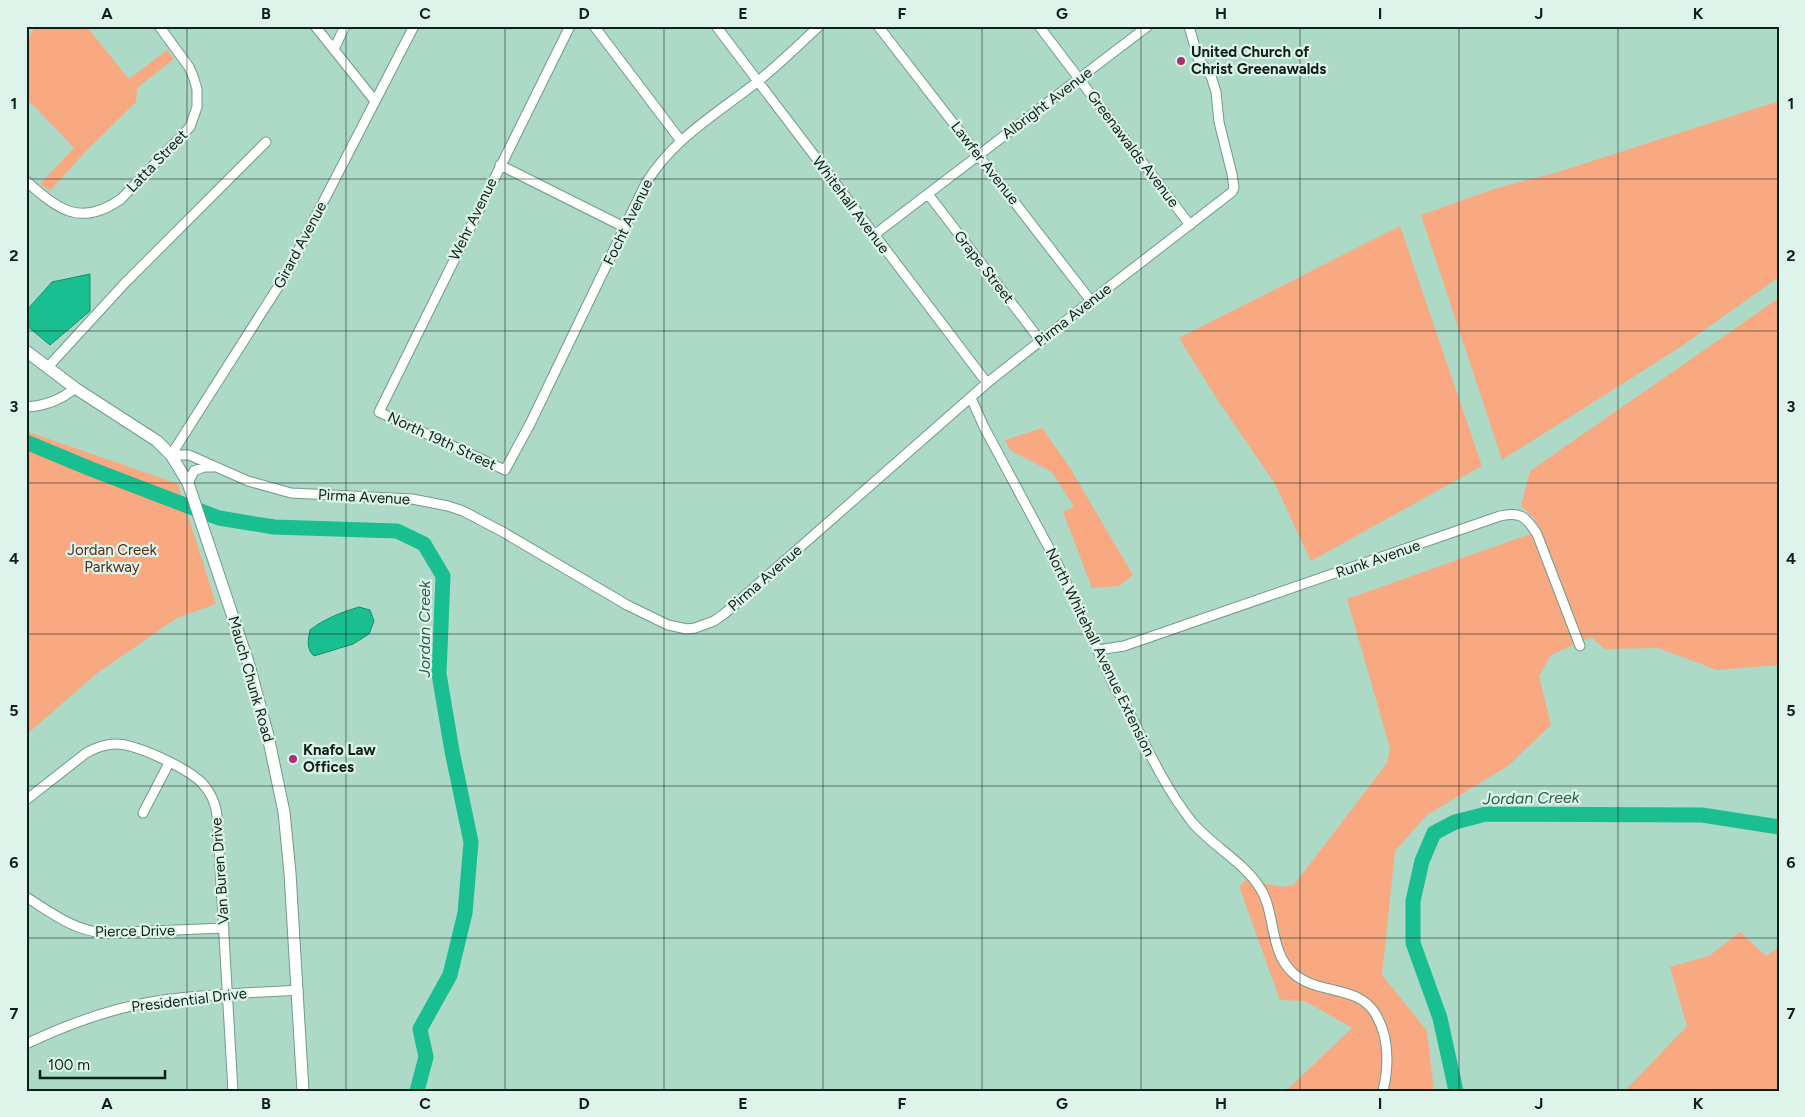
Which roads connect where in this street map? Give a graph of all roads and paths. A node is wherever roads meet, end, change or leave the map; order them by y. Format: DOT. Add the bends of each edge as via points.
graph roads {
  1 [pos="159,26"];
  2 [pos="315,26"];
  3 [pos="345,26"];
  4 [pos="414,26"];
  5 [pos="570,26"];
  6 [pos="594,26"];
  7 [pos="716,26"];
  8 [pos="820,26"];
  9 [pos="878,26"];
  10 [pos="1039,26"];
  11 [pos="1148,26"];
  12 [pos="1189,26"];
  13 [pos="334,49"];
  14 [pos="1080,79"];
  15 [pos="758,82"];
  16 [pos="375,101"];
  17 [pos="681,141"];
  18 [pos="266,142"];
  19 [pos="978,155"];
  20 [pos="500,165"];
  21 [pos="26,181"];
  22 [pos="928,194"];
  23 [pos="1190,225"];
  24 [pos="624,227"];
  25 [pos="874,235"];
  26 [pos="1090,301"];
  27 [pos="1040,340"];
  28 [pos="26,351"];
  29 [pos="47,368"];
  30 [pos="987,383"];
  31 [pos="75,388"];
  32 [pos="971,398"];
  33 [pos="26,407"];
  34 [pos="378,412"];
  35 [pos="171,455"];
  36 [pos="213,467"];
  37 [pos="505,470"];
  38 [pos="188,483"];
  39 [pos="1580,646"];
  40 [pos="1098,650"];
  41 [pos="169,763"];
  42 [pos="26,800"];
  43 [pos="143,814"];
  44 [pos="26,897"];
  45 [pos="224,928"];
  46 [pos="298,990"];
  47 [pos="227,995"];
  48 [pos="26,1044"];
  49 [pos="233,1091"];
  50 [pos="303,1091"];
  51 [pos="1384,1091"];
  1 -- 21 [label="street, Latta Street" via="189,67 197,89 197,107 190,127 121,199 100,211 80,213 60,208"];
  2 -- 13 [label="street"];
  3 -- 13 [label="street"];
  4 -- 16 [label="street, Girard Avenue"];
  5 -- 20 [label="street, Wehr Avenue"];
  6 -- 17 [label="street"];
  7 -- 15 [label="street, Whitehall Avenue"];
  8 -- 15 [label="street, Focht Avenue"];
  9 -- 19 [label="street, Lawfer Avenue"];
  10 -- 14 [label="street, Greenawalds Avenue"];
  11 -- 14 [label="street, Albright Avenue"];
  12 -- 23 [label="street, Pirma Avenue" via="1198,58 1211,76 1216,92 1219,122 1234,188"];
  13 -- 16 [label="street"];
  14 -- 19 [label="street, Albright Avenue"];
  14 -- 23 [label="street, Greenawalds Avenue"];
  15 -- 17 [label="street, Focht Avenue"];
  15 -- 25 [label="street, Whitehall Avenue"];
  16 -- 35 [label="street, Girard Avenue" via="285,276"];
  17 -- 24 [label="street, Focht Avenue" via="655,168"];
  18 -- 29 [label="street" via="125,283"];
  19 -- 22 [label="street, Albright Avenue"];
  19 -- 26 [label="street, Lawfer Avenue"];
  20 -- 24 [label="street"];
  20 -- 34 [label="street, Wehr Avenue"];
  22 -- 25 [label="street, Albright Avenue"];
  22 -- 27 [label="street, Grape Street"];
  23 -- 26 [label="street, Pirma Avenue"];
  24 -- 37 [label="street, Focht Avenue"];
  25 -- 30 [label="street, Whitehall Avenue"];
  26 -- 27 [label="street, Pirma Avenue"];
  27 -- 30 [label="street, Pirma Avenue"];
  28 -- 29 [label="main road, Mauch Chunk Road"];
  29 -- 31 [label="main road, Mauch Chunk Road"];
  30 -- 32 [label="street, Pirma Avenue"];
  31 -- 33 [label="street" via="48,404"];
  31 -- 35 [label="main road, Mauch Chunk Road" via="152,437"];
  32 -- 36 [label="street, Pirma Avenue" via="724,614 706,625 686,629 648,616 463,511 412,499 291,493 255,484"];
  32 -- 40 [label="street, North Whitehall Avenue Extension" via="1057,563"];
  34 -- 37 [label="street, North 19th Street"];
  35 -- 36 [label="street, Pirma Avenue" via="189,455"];
  35 -- 38 [label="main road, Mauch Chunk Road"];
  36 -- 38 [label="street" via="194,471"];
  38 -- 46 [label="main road, Mauch Chunk Road" via="254,683 278,781 290,873"];
  39 -- 40 [label="street, Runk Avenue" via="1537,534 1526,519 1512,513 1124,646"];
  40 -- 51 [label="street, North Whitehall Avenue Extension" via="1149,753 1184,811 1261,889 1282,959 1291,972 1320,988 1354,995 1375,1012 1387,1047"];
  41 -- 42 [label="street, Van Buren Drive" via="140,748 117,744 102,746 86,753"];
  41 -- 43 [label="street"];
  41 -- 45 [label="street, Van Buren Drive" via="201,782 214,801"];
  44 -- 45 [label="street, Pierce Drive" via="69,924 92,932"];
  45 -- 47 [label="street, Van Buren Drive"];
  46 -- 47 [label="street, Presidential Drive"];
  46 -- 50 [label="main road, Mauch Chunk Road"];
  47 -- 48 [label="street, Presidential Drive" via="129,1007 81,1020"];
  47 -- 49 [label="street, Van Buren Drive"];
}
